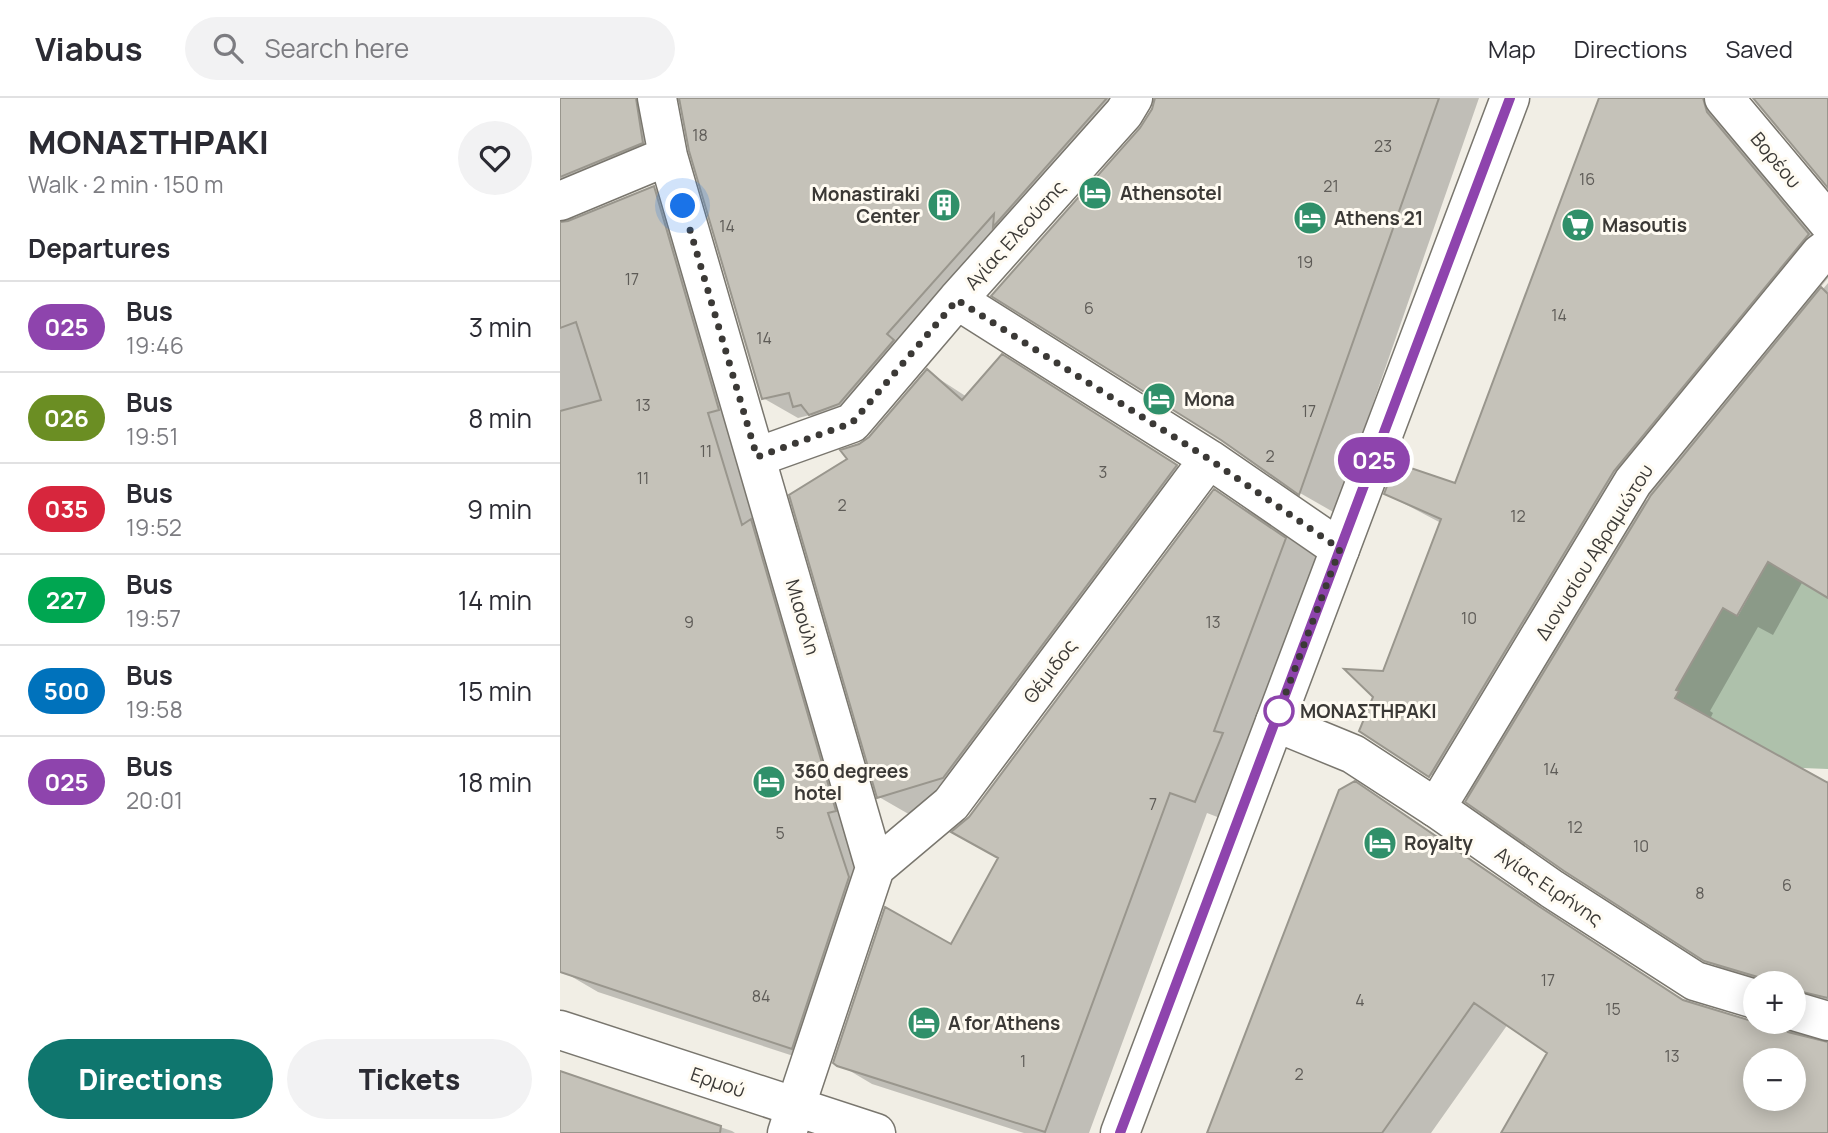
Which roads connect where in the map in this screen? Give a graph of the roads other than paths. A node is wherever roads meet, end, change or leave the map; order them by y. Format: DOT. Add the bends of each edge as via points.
graph roads {
  1 [pos="657,98"];
  2 [pos="1133,98"];
  3 [pos="1510,98"];
  4 [pos="1724,98"];
  5 [pos="668,156"];
  6 [pos="560,201"];
  7 [pos="1828,222"];
  8 [pos="1828,248"];
  9 [pos="957,300"];
  10 [pos="757,457"];
  11 [pos="1209,459"];
  12 [pos="1340,549"];
  13 [pos="1275,722"];
  14 [pos="1436,808"];
  15 [pos="875,868"];
  16 [pos="1743,995"];
  17 [pos="1806,1014"];
  18 [pos="1828,1021"];
  19 [pos="560,1030"];
  20 [pos="791,1121"];
  21 [pos="876,1133"];
  22 [pos="1120,1133"];
  1 -- 5 [label="street, Μιαούλη"];
  2 -- 9 [label="street, Αγίας Ελεούσης"];
  3 -- 12 [label="street"];
  4 -- 7 [label="street, Βορέου"];
  5 -- 6 [label="street"];
  5 -- 10 [label="street, Μιαούλη"];
  8 -- 14 [label="street, Διονυσίου Αβραμιώτου" via="1633,482"];
  9 -- 10 [label="street, Αγίας Ελεούσης" via="852,423"];
  9 -- 11 [label="street"];
  10 -- 15 [label="street, Μιαούλη"];
  11 -- 12 [label="street"];
  11 -- 15 [label="street, Θέμιδος" via="951,804"];
  12 -- 13 [label="street"];
  13 -- 14 [label="street, Αγίας Ειρήνης" via="1353,754"];
  13 -- 22 [label="street"];
  14 -- 16 [label="street, Αγίας Ειρήνης" via="1695,981"];
  15 -- 20 [label="street"];
  17 -- 18 [label="street"];
  19 -- 20 [label="street, Ερμού"];
  20 -- 21 [label="street, Ερμού"];
}
